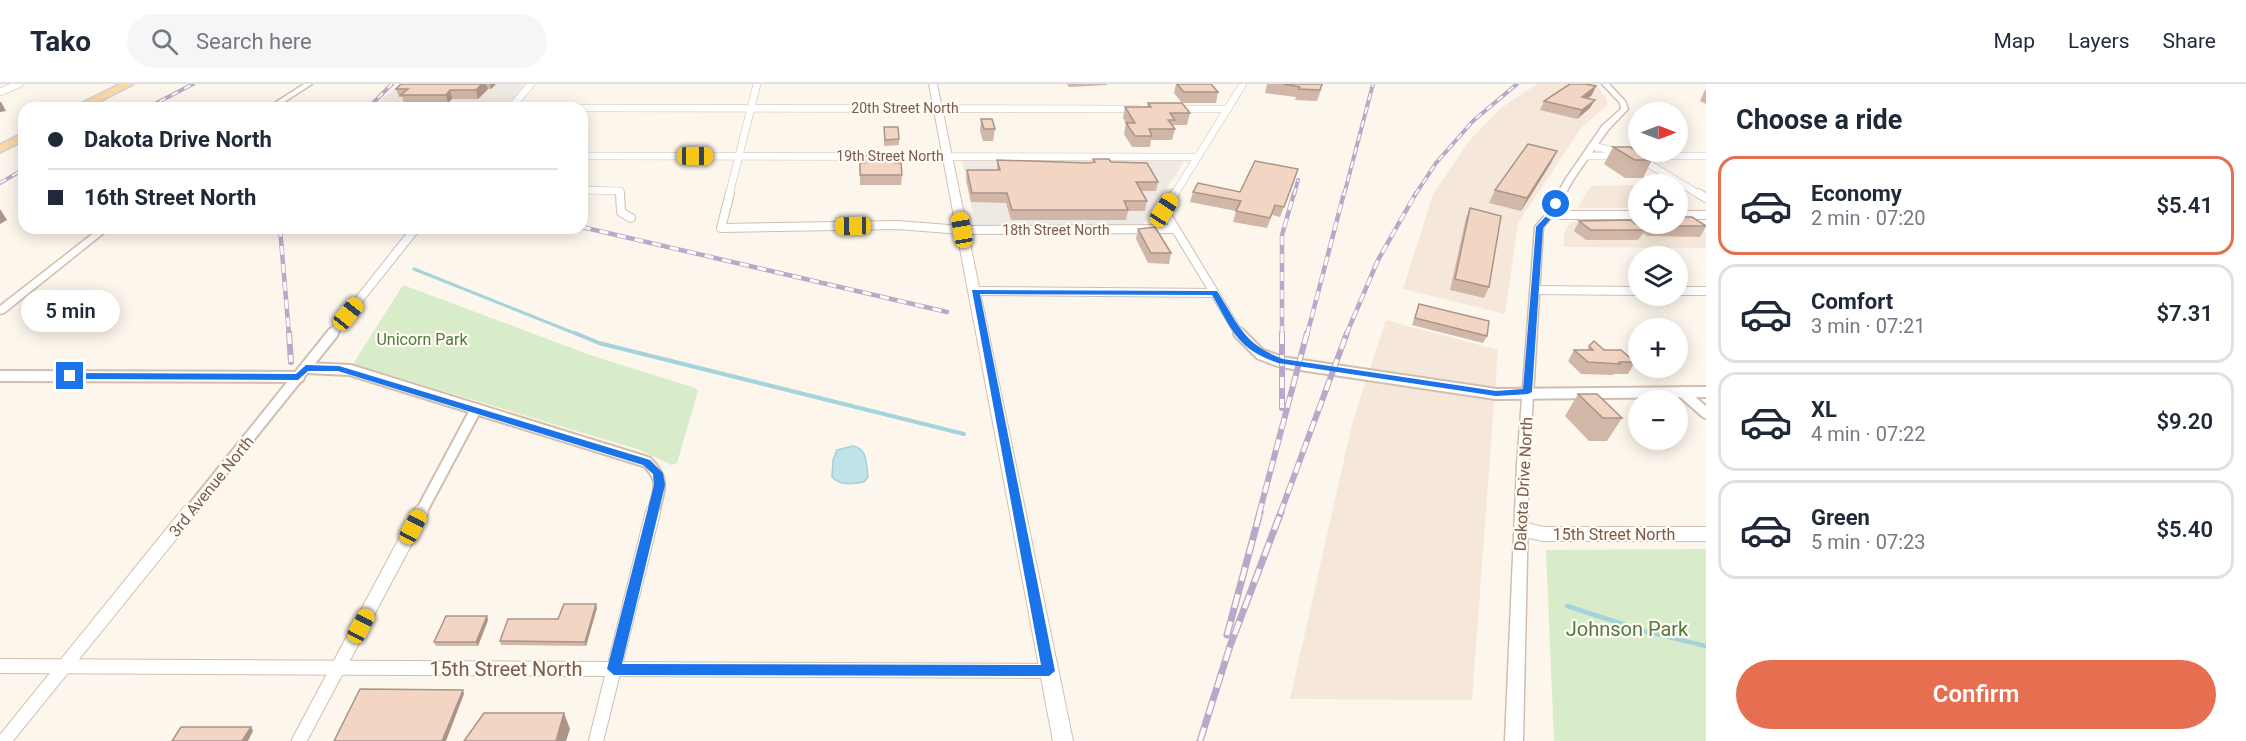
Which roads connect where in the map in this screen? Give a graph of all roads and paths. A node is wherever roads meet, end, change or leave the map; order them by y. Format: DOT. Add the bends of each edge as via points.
graph roads {
  1 [pos="19,84"];
  2 [pos="128,84"];
  3 [pos="309,84"];
  4 [pos="531,84"];
  5 [pos="757,84"];
  6 [pos="933,84"];
  7 [pos="1243,84"];
  8 [pos="1605,84"];
  9 [pos="0,92"];
  10 [pos="90,102"];
  11 [pos="280,102"];
  12 [pos="516,102"];
  13 [pos="588,108"];
  14 [pos="751,108"];
  15 [pos="938,108"];
  16 [pos="1147,109"];
  17 [pos="1171,109"];
  18 [pos="1228,109"];
  19 [pos="18,139"];
  20 [pos="1592,146"];
  21 [pos="0,149"];
  22 [pos="1628,154"];
  23 [pos="588,156"];
  24 [pos="739,156"];
  25 [pos="948,156"];
  26 [pos="1586,156"];
  27 [pos="1628,156"];
  28 [pos="1688,156"];
  29 [pos="1706,156"];
  30 [pos="1198,157"];
  31 [pos="1646,162"];
  32 [pos="588,190"];
  33 [pos="1706,198"];
  34 [pos="1550,215"];
  35 [pos="1628,215"];
  36 [pos="1688,215"];
  37 [pos="1706,215"];
  38 [pos="631,218"];
  39 [pos="1175,229"];
  40 [pos="962,230"];
  41 [pos="98,234"];
  42 [pos="411,234"];
  43 [pos="1534,290"];
  44 [pos="975,291"];
  45 [pos="1628,291"];
  46 [pos="1688,291"];
  47 [pos="1706,291"];
  48 [pos="1214,293"];
  49 [pos="0,311"];
  50 [pos="302,372"];
  51 [pos="0,376"];
  52 [pos="1528,392"];
  53 [pos="1628,392"];
  54 [pos="1688,392"];
  55 [pos="1706,392"];
  56 [pos="1688,397"];
  57 [pos="476,409"];
  58 [pos="1706,413"];
  59 [pos="1522,529"];
  60 [pos="1706,534"];
  61 [pos="0,666"];
  62 [pos="64,667"];
  63 [pos="338,668"];
  64 [pos="614,669"];
  65 [pos="1049,671"];
  66 [pos="4,741"];
  67 [pos="299,741"];
  68 [pos="596,741"];
  69 [pos="1063,741"];
  70 [pos="1514,741"];
  1 -- 9 [label="street"];
  2 -- 10 [label="main road"];
  3 -- 11 [label="street"];
  4 -- 12 [label="street"];
  5 -- 14 [label="street"];
  6 -- 15 [label="main road"];
  7 -- 18 [label="street"];
  8 -- 20 [label="street, Dakota Drive North" via="1625,109"];
  13 -- 14 [label="street, 20th Street North"];
  14 -- 15 [label="street, 20th Street North"];
  14 -- 24 [label="street"];
  15 -- 16 [label="street, 20th Street North"];
  15 -- 25 [label="main road"];
  17 -- 18 [label="street"];
  18 -- 30 [label="street"];
  19 -- 21 [label="main road"];
  20 -- 22 [label="street"];
  20 -- 26 [label="street, Dakota Drive North"];
  23 -- 24 [label="street, 19th Street North"];
  24 -- 25 [label="street, 19th Street North"];
  24 -- 40 [label="street, 18th Street North" via="721,228 897,225"];
  25 -- 30 [label="street, 19th Street North"];
  25 -- 40 [label="main road"];
  26 -- 27 [label="street"];
  26 -- 34 [label="street, Dakota Drive North"];
  28 -- 29 [label="street"];
  30 -- 39 [label="street" via="1164,210"];
  31 -- 33 [label="street"];
  32 -- 38 [label="street" via="620,191 621,212"];
  34 -- 35 [label="street"];
  34 -- 43 [label="street, Dakota Drive North" via="1539,227"];
  36 -- 37 [label="street"];
  39 -- 40 [label="street, 18th Street North"];
  39 -- 48 [label="street"];
  40 -- 44 [label="main road"];
  41 -- 49 [label="street"];
  42 -- 50 [label="street, 3rd Avenue North"];
  43 -- 45 [label="street"];
  43 -- 52 [label="street, Dakota Drive North"];
  44 -- 48 [label="street"];
  44 -- 65 [label="main road"];
  46 -- 47 [label="street"];
  48 -- 52 [label="street" via="1242,338 1260,354 1281,362 1496,394"];
  50 -- 51 [label="street"];
  50 -- 57 [label="street" via="350,370"];
  50 -- 62 [label="street, 3rd Avenue North"];
  52 -- 53 [label="street"];
  52 -- 59 [label="street, Dakota Drive North"];
  54 -- 55 [label="street"];
  56 -- 58 [label="street"];
  57 -- 63 [label="street"];
  57 -- 64 [label="street" via="647,462 658,473 660,485"];
  59 -- 60 [label="street, 15th Street North" via="1543,534"];
  59 -- 70 [label="street, Dakota Drive North"];
  61 -- 62 [label="street, 15th Street North"];
  62 -- 63 [label="street, 15th Street North"];
  62 -- 66 [label="street, 3rd Avenue North"];
  63 -- 64 [label="street, 15th Street North"];
  63 -- 67 [label="street"];
  64 -- 65 [label="street, 15th Street North"];
  64 -- 68 [label="street"];
  65 -- 69 [label="main road"];
}
